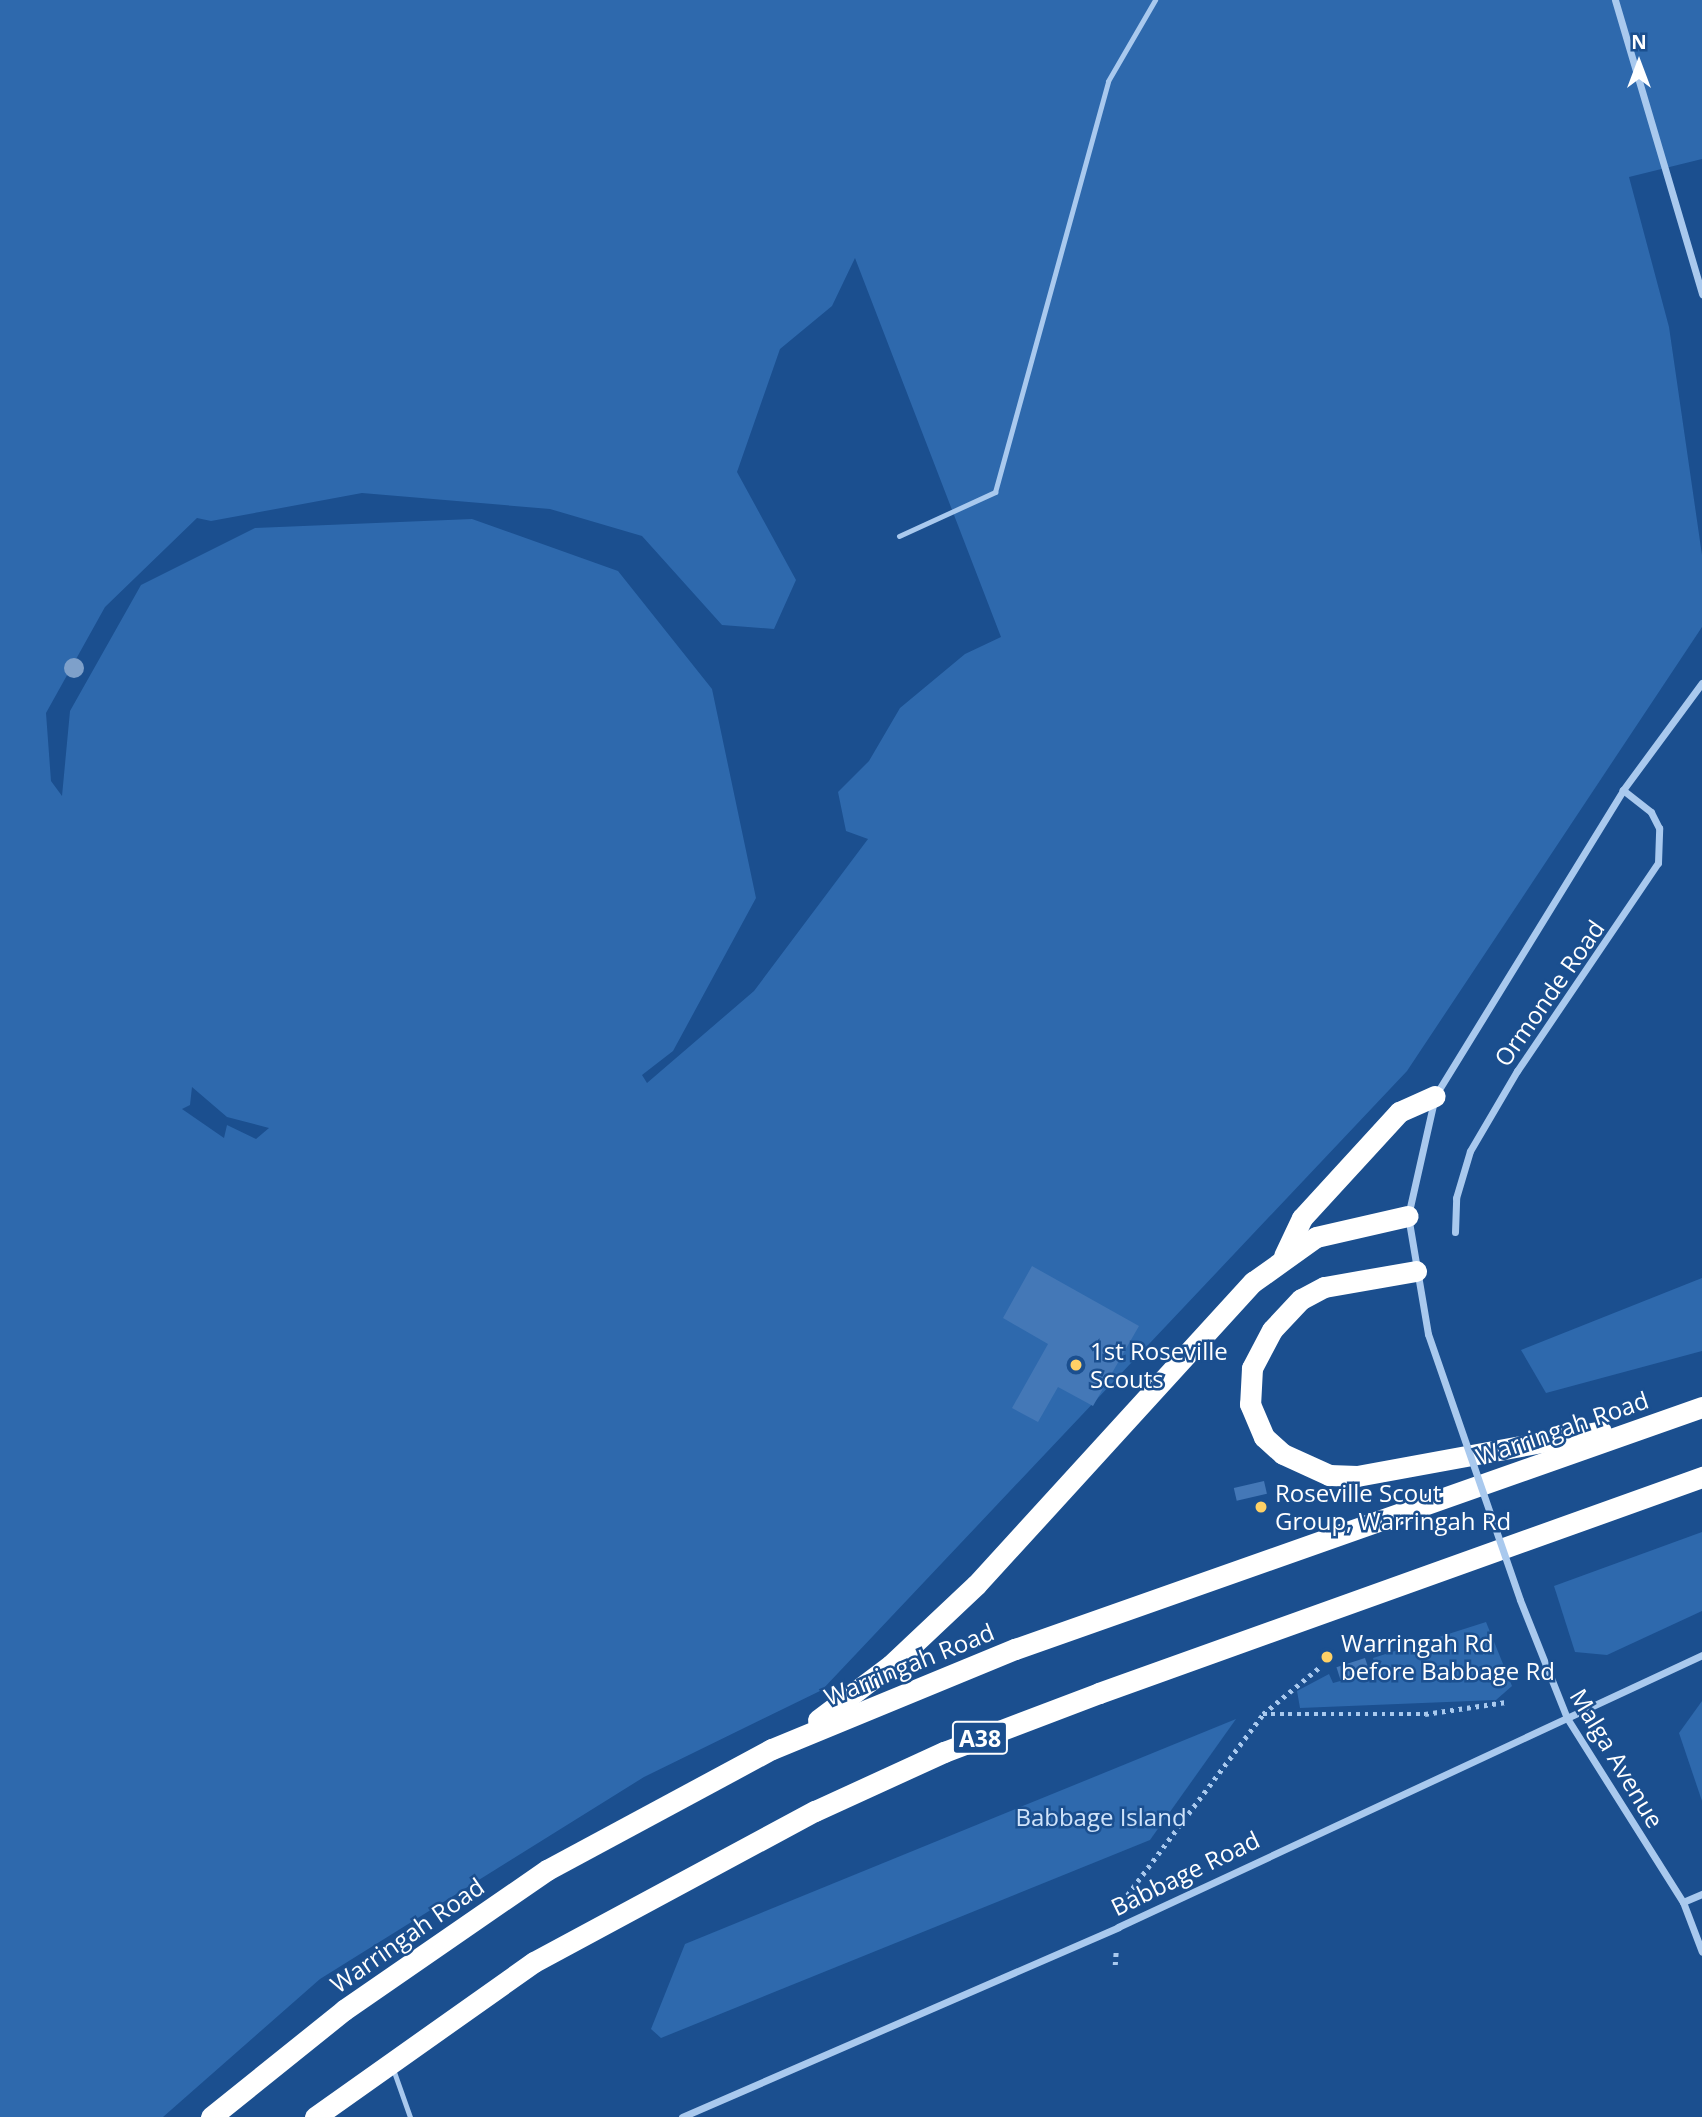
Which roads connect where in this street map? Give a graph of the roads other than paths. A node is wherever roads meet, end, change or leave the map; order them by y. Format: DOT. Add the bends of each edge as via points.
graph roads {
  1 [pos="1155,0"];
  2 [pos="1615,0"];
  3 [pos="1702,294"];
  4 [pos="899,536"];
  5 [pos="1702,683"];
  6 [pos="1623,790"];
  7 [pos="1435,1096"];
  8 [pos="1408,1216"];
  9 [pos="1455,1232"];
  10 [pos="1284,1256"];
  11 [pos="1416,1271"];
  12 [pos="1702,1407"];
  13 [pos="1672,1417"];
  14 [pos="1702,1477"];
  15 [pos="1702,1655"];
  16 [pos="1567,1718"];
  17 [pos="772,1749"];
  18 [pos="1702,1894"];
  19 [pos="1683,1902"];
  20 [pos="1702,1952"];
  21 [pos="389,2060"];
  22 [pos="211,2117"];
  23 [pos="315,2117"];
  24 [pos="410,2117"];
  25 [pos="682,2117"];
  1 -- 4 [label="lane" via="1108,81 995,492"];
  2 -- 3 [label="street"];
  5 -- 6 [label="street, Ormonde Road"];
  6 -- 7 [label="street, Ormonde Road"];
  6 -- 9 [label="street, Ormonde Road" via="1651,812 1659,828 1658,863 1517,1070 1470,1151 1457,1198"];
  7 -- 8 [label="street, Ormonde Road"];
  7 -- 10 [label="highway" via="1399,1112 1302,1218"];
  8 -- 10 [label="highway" via="1316,1237"];
  8 -- 11 [label="street, Malga Avenue"];
  10 -- 17 [label="highway" via="1224,1310 976,1585 891,1665"];
  11 -- 13 [label="highway" via="1324,1287 1301,1299 1272,1330 1252,1368 1250,1404 1264,1437 1283,1454 1329,1475 1357,1476"];
  11 -- 16 [label="street, Malga Avenue, bridge" via="1428,1334 1520,1600"];
  12 -- 13 [label="highway, Warringah Road"];
  13 -- 17 [label="highway, Warringah Road" via="1027,1644"];
  14 -- 21 [label="highway, A38" via="944,1752 680,1878 534,1962"];
  15 -- 16 [label="street, Babbage Road"];
  16 -- 19 [label="street, Malga Avenue"];
  16 -- 25 [label="street, Babbage Road" via="1118,1927"];
  17 -- 22 [label="highway, Warringah Road" via="547,1870 344,2010"];
  18 -- 19 [label="street"];
  19 -- 20 [label="street, Malga Avenue"];
  21 -- 23 [label="highway, A38"];
  21 -- 24 [label="lane"];
}
